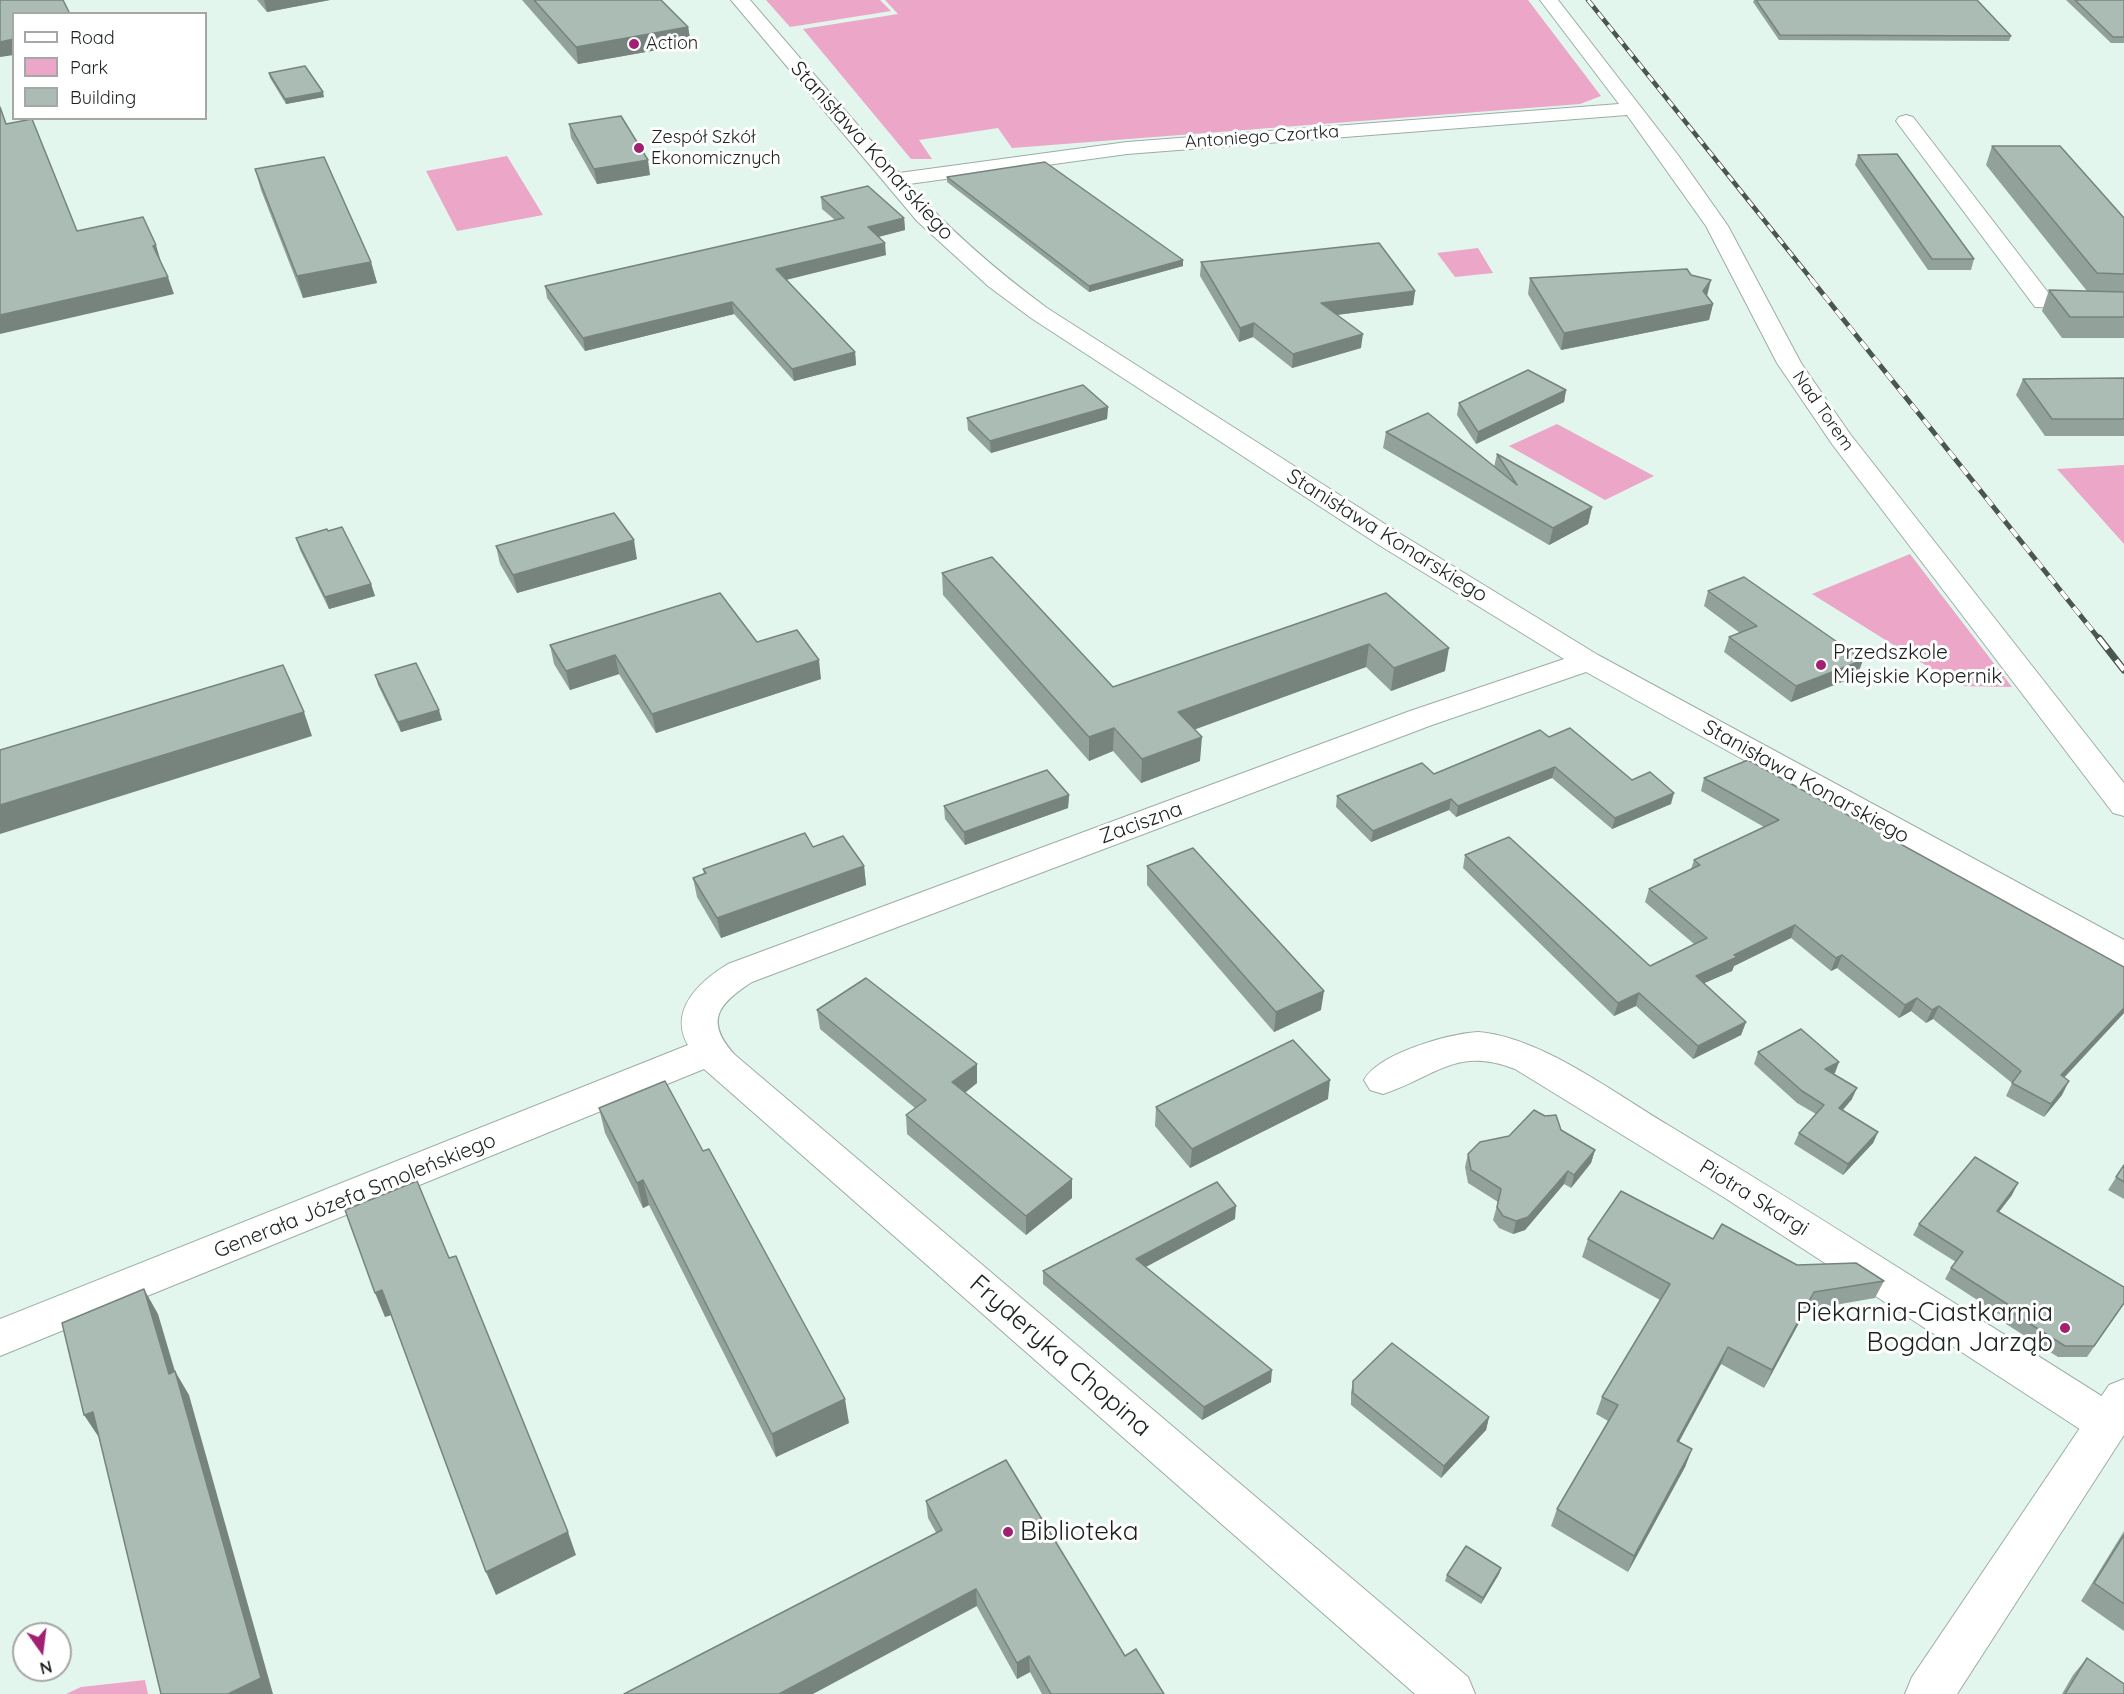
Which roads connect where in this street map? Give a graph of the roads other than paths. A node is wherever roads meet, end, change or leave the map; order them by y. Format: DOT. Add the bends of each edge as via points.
graph roads {
  1 [pos="740,0"];
  2 [pos="1549,0"];
  3 [pos="1632,109"];
  4 [pos="1906,121"];
  5 [pos="893,180"];
  6 [pos="2124,303"];
  7 [pos="1588,661"];
  8 [pos="2124,805"];
  9 [pos="2124,956"];
  10 [pos="708,1052"];
  11 [pos="1383,1080"];
  12 [pos="0,1338"];
  13 [pos="2115,1411"];
  14 [pos="1451,1694"];
  15 [pos="1929,1694"];
  1 -- 5 [label="street, Stanisława Konarskiego"];
  2 -- 3 [label="street, Nad Torem"];
  3 -- 5 [label="street, Antoniego Czortka" via="1127,148"];
  3 -- 8 [label="street, Nad Torem" via="1717,226 1790,363 1841,439"];
  4 -- 6 [label="street" via="2043,302"];
  5 -- 7 [label="street, Stanisława Konarskiego" via="960,250 1039,313"];
  7 -- 9 [label="street, Stanisława Konarskiego"];
  7 -- 10 [label="street, Zaciszna" via="1421,718 740,973 712,991 704,1002 701,1032"];
  10 -- 12 [label="street, Generała Józefa Smoleńskiego"];
  10 -- 14 [label="street, Fryderyka Chopina"];
  11 -- 13 [label="street, Piotra Skargi" via="1434,1054 1463,1048 1493,1047 1528,1059"];
  13 -- 15 [label="street"];
}
